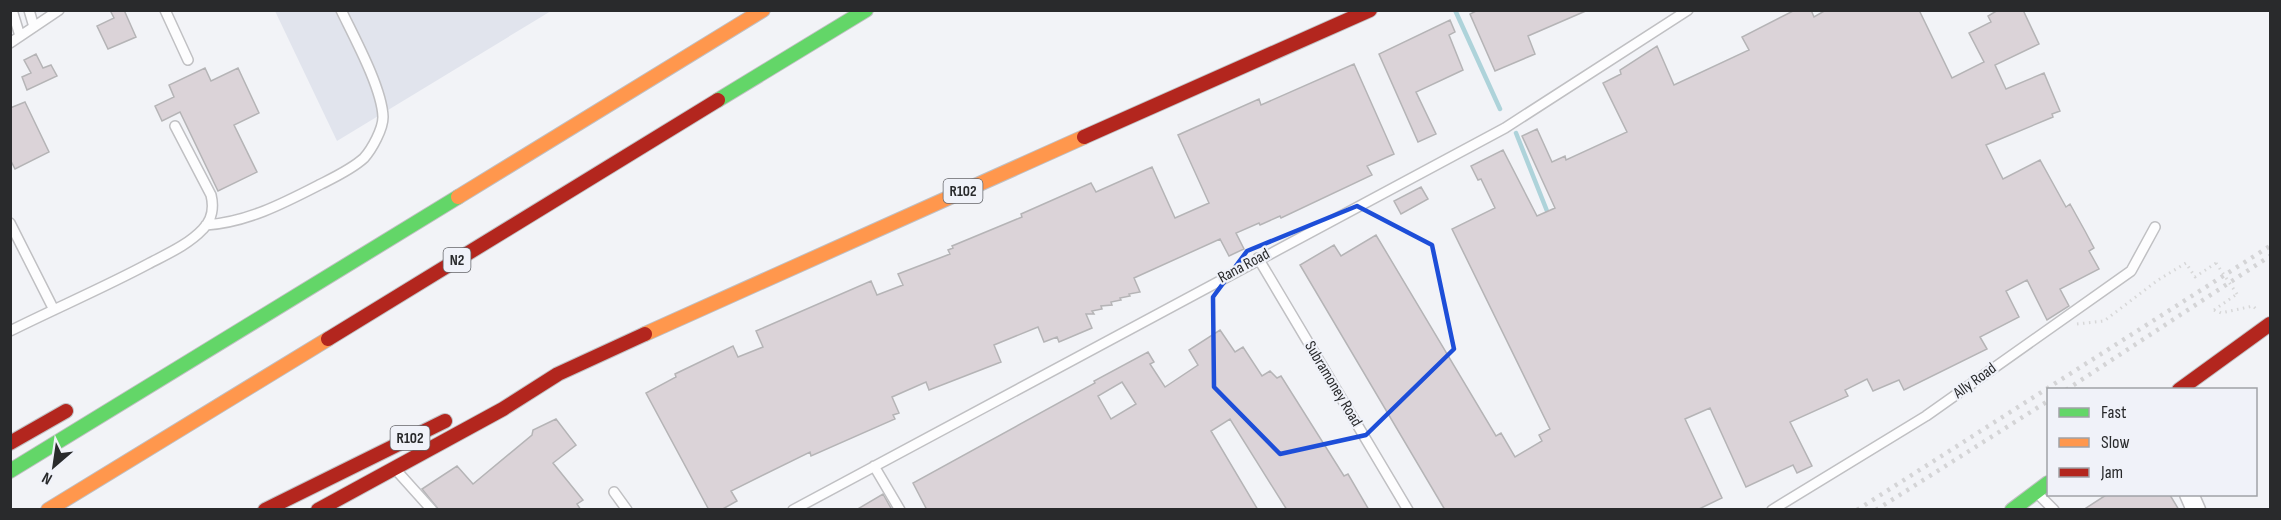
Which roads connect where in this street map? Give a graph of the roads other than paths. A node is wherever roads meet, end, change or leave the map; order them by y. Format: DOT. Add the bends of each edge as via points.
graph roads {
  1 [pos="12,10"];
  2 [pos="29,10"];
  3 [pos="59,10"];
  4 [pos="165,10"];
  5 [pos="342,10"];
  6 [pos="763,10"];
  7 [pos="866,10"];
  8 [pos="1370,10"];
  9 [pos="1688,10"];
  10 [pos="34,27"];
  11 [pos="20,36"];
  12 [pos="10,43"];
  13 [pos="188,60"];
  14 [pos="175,126"];
  15 [pos="10,223"];
  16 [pos="206,225"];
  17 [pos="2155,227"];
  18 [pos="1258,258"];
  19 [pos="54,310"];
  20 [pos="2270,326"];
  21 [pos="10,331"];
  22 [pos="170,373"];
  23 [pos="558,374"];
  24 [pos="132,379"];
  25 [pos="2182,388"];
  26 [pos="489,401"];
  27 [pos="81,402"];
  28 [pos="460,414"];
  29 [pos="10,443"];
  30 [pos="874,466"];
  31 [pos="394,468"];
  32 [pos="10,471"];
  33 [pos="372,480"];
  34 [pos="2047,484"];
  35 [pos="614,492"];
  36 [pos="2036,492"];
  37 [pos="2189,496"];
  38 [pos="48,510"];
  39 [pos="265,510"];
  40 [pos="318,510"];
  41 [pos="342,510"];
  42 [pos="432,510"];
  43 [pos="627,510"];
  44 [pos="793,510"];
  45 [pos="900,510"];
  46 [pos="1408,510"];
  47 [pos="1772,510"];
  48 [pos="2012,510"];
  49 [pos="2054,510"];
  50 [pos="2196,510"];
  1 -- 11 [label="lane"];
  2 -- 10 [label="lane"];
  3 -- 10 [label="lane"];
  4 -- 13 [label="lane"];
  5 -- 16 [label="lane" via="377,91 383,116 370,149 346,170 272,208 235,221"];
  6 -- 22 [label="main road"];
  7 -- 38 [label="main road, N2"];
  8 -- 23 [label="main road, R102"];
  9 -- 18 [label="lane, Rana Road" via="1504,128"];
  10 -- 11 [label="lane"];
  11 -- 12 [label="lane"];
  14 -- 16 [label="lane" via="211,195 212,208"];
  15 -- 19 [label="lane"];
  16 -- 19 [label="lane" via="175,250"];
  17 -- 47 [label="lane, Ally Road" via="2131,271 1926,416"];
  18 -- 30 [label="lane, Rana Road"];
  18 -- 46 [label="lane, Subramoney Road"];
  19 -- 21 [label="lane"];
  20 -- 25 [label="main road"];
  22 -- 24 [label="main road"];
  22 -- 32 [label="main road"];
  23 -- 26 [label="main road, R102"];
  23 -- 31 [label="main road, R102" via="503,409"];
  27 -- 29 [label="main road"];
  28 -- 39 [label="main road, R102"];
  30 -- 44 [label="lane, Rana Road"];
  30 -- 45 [label="lane"];
  31 -- 33 [label="main road, R102"];
  31 -- 42 [label="lane"];
  33 -- 40 [label="main road, R102"];
  33 -- 41 [label="main road"];
  34 -- 36 [label="main road"];
  35 -- 43 [label="lane"];
  36 -- 48 [label="main road"];
  36 -- 49 [label="lane"];
  37 -- 50 [label="street"];
}
